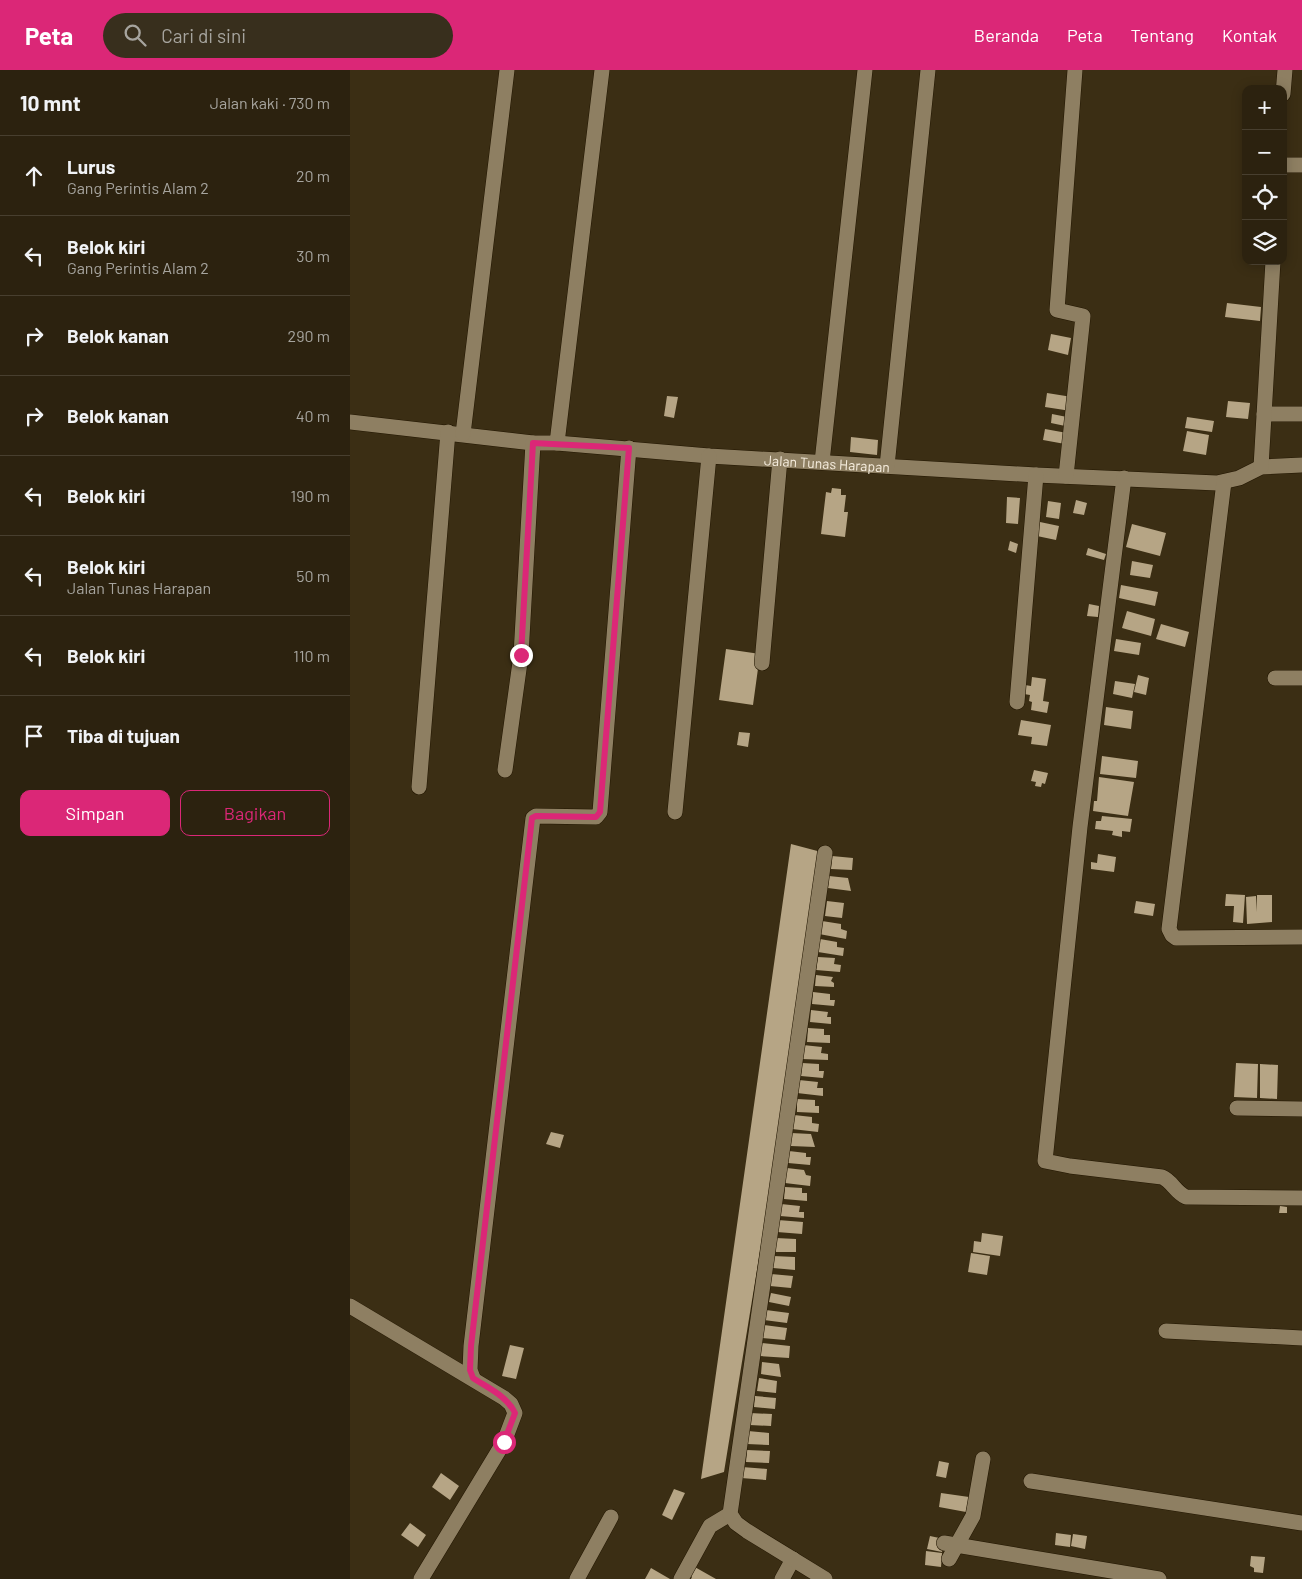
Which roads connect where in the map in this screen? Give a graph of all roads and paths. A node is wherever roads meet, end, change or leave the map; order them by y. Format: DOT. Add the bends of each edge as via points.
graph roads {
  1 [pos="507,70"];
  2 [pos="602,70"];
  3 [pos="865,70"];
  4 [pos="928,70"];
  5 [pos="1075,70"];
  6 [pos="1285,70"];
  7 [pos="1284,85"];
  8 [pos="1287,164"];
  9 [pos="1302,165"];
  10 [pos="1273,265"];
  11 [pos="1264,414"];
  12 [pos="1302,414"];
  13 [pos="350,422"];
  14 [pos="448,432"];
  15 [pos="463,434"];
  16 [pos="533,443"];
  17 [pos="557,443"];
  18 [pos="629,448"];
  19 [pos="709,456"];
  20 [pos="780,460"];
  21 [pos="822,462"];
  22 [pos="1302,464"];
  23 [pos="887,466"];
  24 [pos="1261,467"];
  25 [pos="1036,475"];
  26 [pos="1066,476"];
  27 [pos="1124,478"];
  28 [pos="1224,482"];
  29 [pos="762,663"];
  30 [pos="1275,678"];
  31 [pos="1302,678"];
  32 [pos="1017,702"];
  33 [pos="505,770"];
  34 [pos="419,787"];
  35 [pos="676,812"];
  36 [pos="825,853"];
  37 [pos="1302,937"];
  38 [pos="1237,1108"];
  39 [pos="1302,1109"];
  40 [pos="1302,1198"];
  41 [pos="350,1306"];
  42 [pos="1166,1331"];
  43 [pos="1302,1338"];
  44 [pos="473,1378"];
  45 [pos="982,1459"];
  46 [pos="1031,1481"];
  47 [pos="730,1514"];
  48 [pos="612,1517"];
  49 [pos="1302,1522"];
  50 [pos="944,1543"];
  51 [pos="960,1544"];
  52 [pos="793,1559"];
  53 [pos="949,1559"];
  54 [pos="421,1579"];
  55 [pos="576,1579"];
  56 [pos="681,1579"];
  57 [pos="782,1579"];
  58 [pos="825,1579"];
  59 [pos="1159,1579"];
  1 -- 15 [label="street"];
  2 -- 17 [label="street"];
  3 -- 21 [label="street"];
  4 -- 23 [label="street"];
  5 -- 26 [label="street" via="1057,310 1083,316"];
  6 -- 7 [label="street"];
  8 -- 9 [label="street"];
  10 -- 11 [label="street"];
  11 -- 12 [label="street"];
  11 -- 24 [label="street"];
  13 -- 14 [label="street, Jalan Tunas Harapan"];
  14 -- 15 [label="street, Jalan Tunas Harapan"];
  14 -- 34 [label="street"];
  15 -- 16 [label="street, Jalan Tunas Harapan"];
  16 -- 17 [label="street, Jalan Tunas Harapan"];
  16 -- 33 [label="street" via="521,655"];
  17 -- 18 [label="street, Jalan Tunas Harapan"];
  18 -- 19 [label="street, Jalan Tunas Harapan"];
  18 -- 44 [label="street" via="600,812 596,817 532,818 471,1346"];
  19 -- 20 [label="street, Jalan Tunas Harapan"];
  19 -- 35 [label="street"];
  20 -- 21 [label="street, Jalan Tunas Harapan"];
  20 -- 29 [label="street"];
  21 -- 23 [label="street, Jalan Tunas Harapan"];
  22 -- 24 [label="street, Jalan Tunas Harapan"];
  23 -- 25 [label="street, Jalan Tunas Harapan"];
  24 -- 28 [label="street, Jalan Tunas Harapan"];
  25 -- 26 [label="street, Jalan Tunas Harapan"];
  25 -- 32 [label="street"];
  26 -- 27 [label="street, Jalan Tunas Harapan"];
  27 -- 28 [label="street, Jalan Tunas Harapan"];
  27 -- 40 [label="street" via="1080,827 1045,1161 1162,1177 1186,1197"];
  28 -- 37 [label="street" via="1169,929 1176,938"];
  30 -- 31 [label="street"];
  36 -- 47 [label="street"];
  38 -- 39 [label="street"];
  41 -- 44 [label="street"];
  42 -- 43 [label="street"];
  44 -- 54 [label="street" via="504,1398 515,1413 504,1442"];
  45 -- 51 [label="street" via="973,1516"];
  46 -- 49 [label="street"];
  47 -- 52 [label="street" via="747,1531"];
  47 -- 56 [label="street" via="710,1526"];
  48 -- 55 [label="street"];
  50 -- 51 [label="street"];
  51 -- 53 [label="street"];
  51 -- 59 [label="street"];
  52 -- 57 [label="street"];
  52 -- 58 [label="street"];
}
